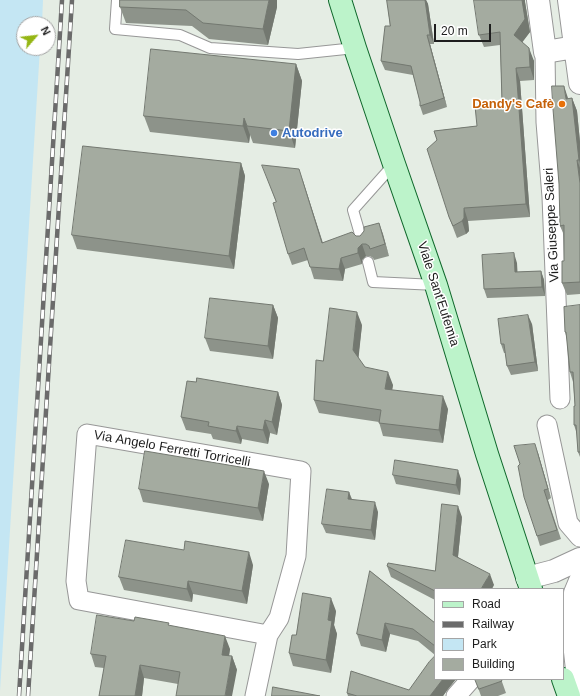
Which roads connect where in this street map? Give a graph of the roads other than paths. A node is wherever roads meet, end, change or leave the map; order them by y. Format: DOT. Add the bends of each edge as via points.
graph roads {
  1 [pos="117,0"];
  2 [pos="340,0"];
  3 [pos="538,0"];
  4 [pos="569,0"];
  5 [pos="575,47"];
  6 [pos="355,48"];
  7 [pos="546,52"];
  8 [pos="580,83"];
  9 [pos="394,164"];
  10 [pos="362,241"];
  11 [pos="368,262"];
  12 [pos="436,285"];
  13 [pos="560,399"];
  14 [pos="547,425"];
  15 [pos="580,537"];
  16 [pos="580,559"];
  17 [pos="580,581"];
  18 [pos="529,584"];
  19 [pos="268,635"];
  20 [pos="470,680"];
  21 [pos="563,680"];
  22 [pos="255,696"];
  23 [pos="456,696"];
  24 [pos="569,696"];
  25 [pos="580,696"];
  1 -- 6 [label="lane" via="115,29 180,35 210,48 298,54"];
  2 -- 6 [label="main road, Viale Sant'Eufemia"];
  3 -- 7 [label="street, Via Giuseppe Saleri"];
  4 -- 5 [label="street"];
  5 -- 7 [label="street"];
  5 -- 8 [label="street"];
  6 -- 9 [label="main road, Viale Sant'Eufemia"];
  7 -- 13 [label="street, Via Giuseppe Saleri" via="546,122 552,197"];
  9 -- 10 [label="lane" via="353,210"];
  9 -- 12 [label="main road, Viale Sant'Eufemia"];
  11 -- 12 [label="lane" via="373,282"];
  12 -- 18 [label="main road, Viale Sant'Eufemia"];
  14 -- 15 [label="street" via="568,523"];
  16 -- 18 [label="street"];
  17 -- 25 [label="street" via="575,593 574,643"];
  19 -- 19 [label="street, Via Angelo Ferretti Torricelli" via="279,618 296,556 301,471 87,434 76,581 79,600"];
  19 -- 22 [label="street, Via Angelo Ferretti Torricelli"];
  20 -- 23 [label="street"];
  21 -- 24 [label="main road"];
}
